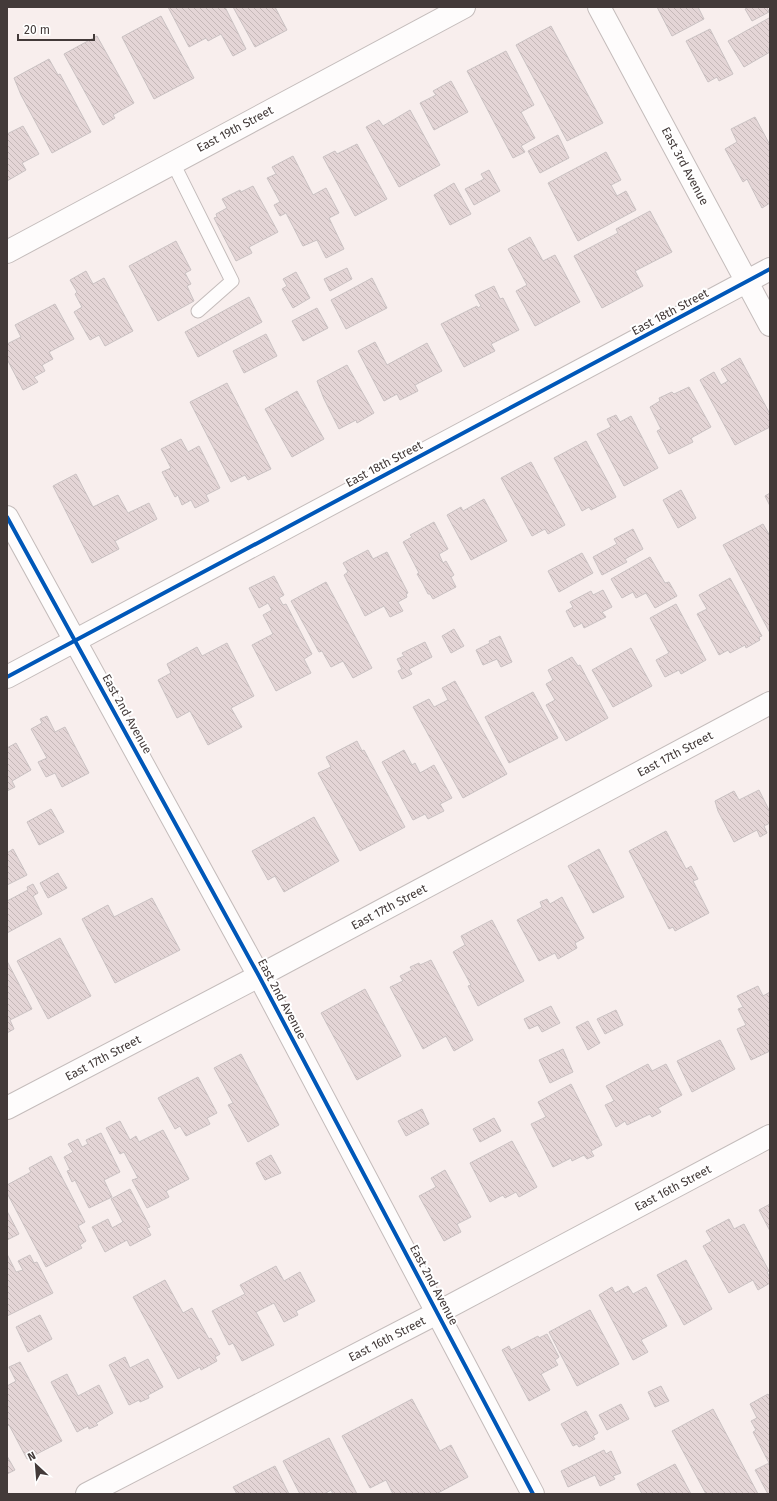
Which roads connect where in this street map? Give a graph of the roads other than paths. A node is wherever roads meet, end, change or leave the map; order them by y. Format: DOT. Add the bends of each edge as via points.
graph roads {
  1 [pos="464,7"];
  2 [pos="600,7"];
  3 [pos="173,163"];
  4 [pos="7,252"];
  5 [pos="770,269"];
  6 [pos="746,282"];
  7 [pos="198,311"];
  8 [pos="770,325"];
  9 [pos="7,516"];
  10 [pos="75,640"];
  11 [pos="7,677"];
  12 [pos="770,703"];
  13 [pos="259,976"];
  14 [pos="7,1108"];
  15 [pos="770,1136"];
  16 [pos="437,1313"];
  17 [pos="87,1494"];
  18 [pos="534,1494"];
  1 -- 3 [label="street, East 19th Street"];
  2 -- 6 [label="street, East 3rd Avenue"];
  3 -- 4 [label="street, East 19th Street"];
  3 -- 7 [label="lane" via="232,281"];
  5 -- 6 [label="street, East 18th Street"];
  6 -- 8 [label="street, East 3rd Avenue"];
  6 -- 10 [label="street, East 18th Street"];
  9 -- 10 [label="street, East 2nd Avenue"];
  10 -- 11 [label="street, East 18th Street"];
  10 -- 13 [label="street, East 2nd Avenue"];
  12 -- 13 [label="street, East 17th Street"];
  13 -- 14 [label="street, East 17th Street"];
  13 -- 16 [label="street, East 2nd Avenue"];
  15 -- 16 [label="street, East 16th Street"];
  16 -- 17 [label="street, East 16th Street"];
  16 -- 18 [label="street, East 2nd Avenue"];
}
